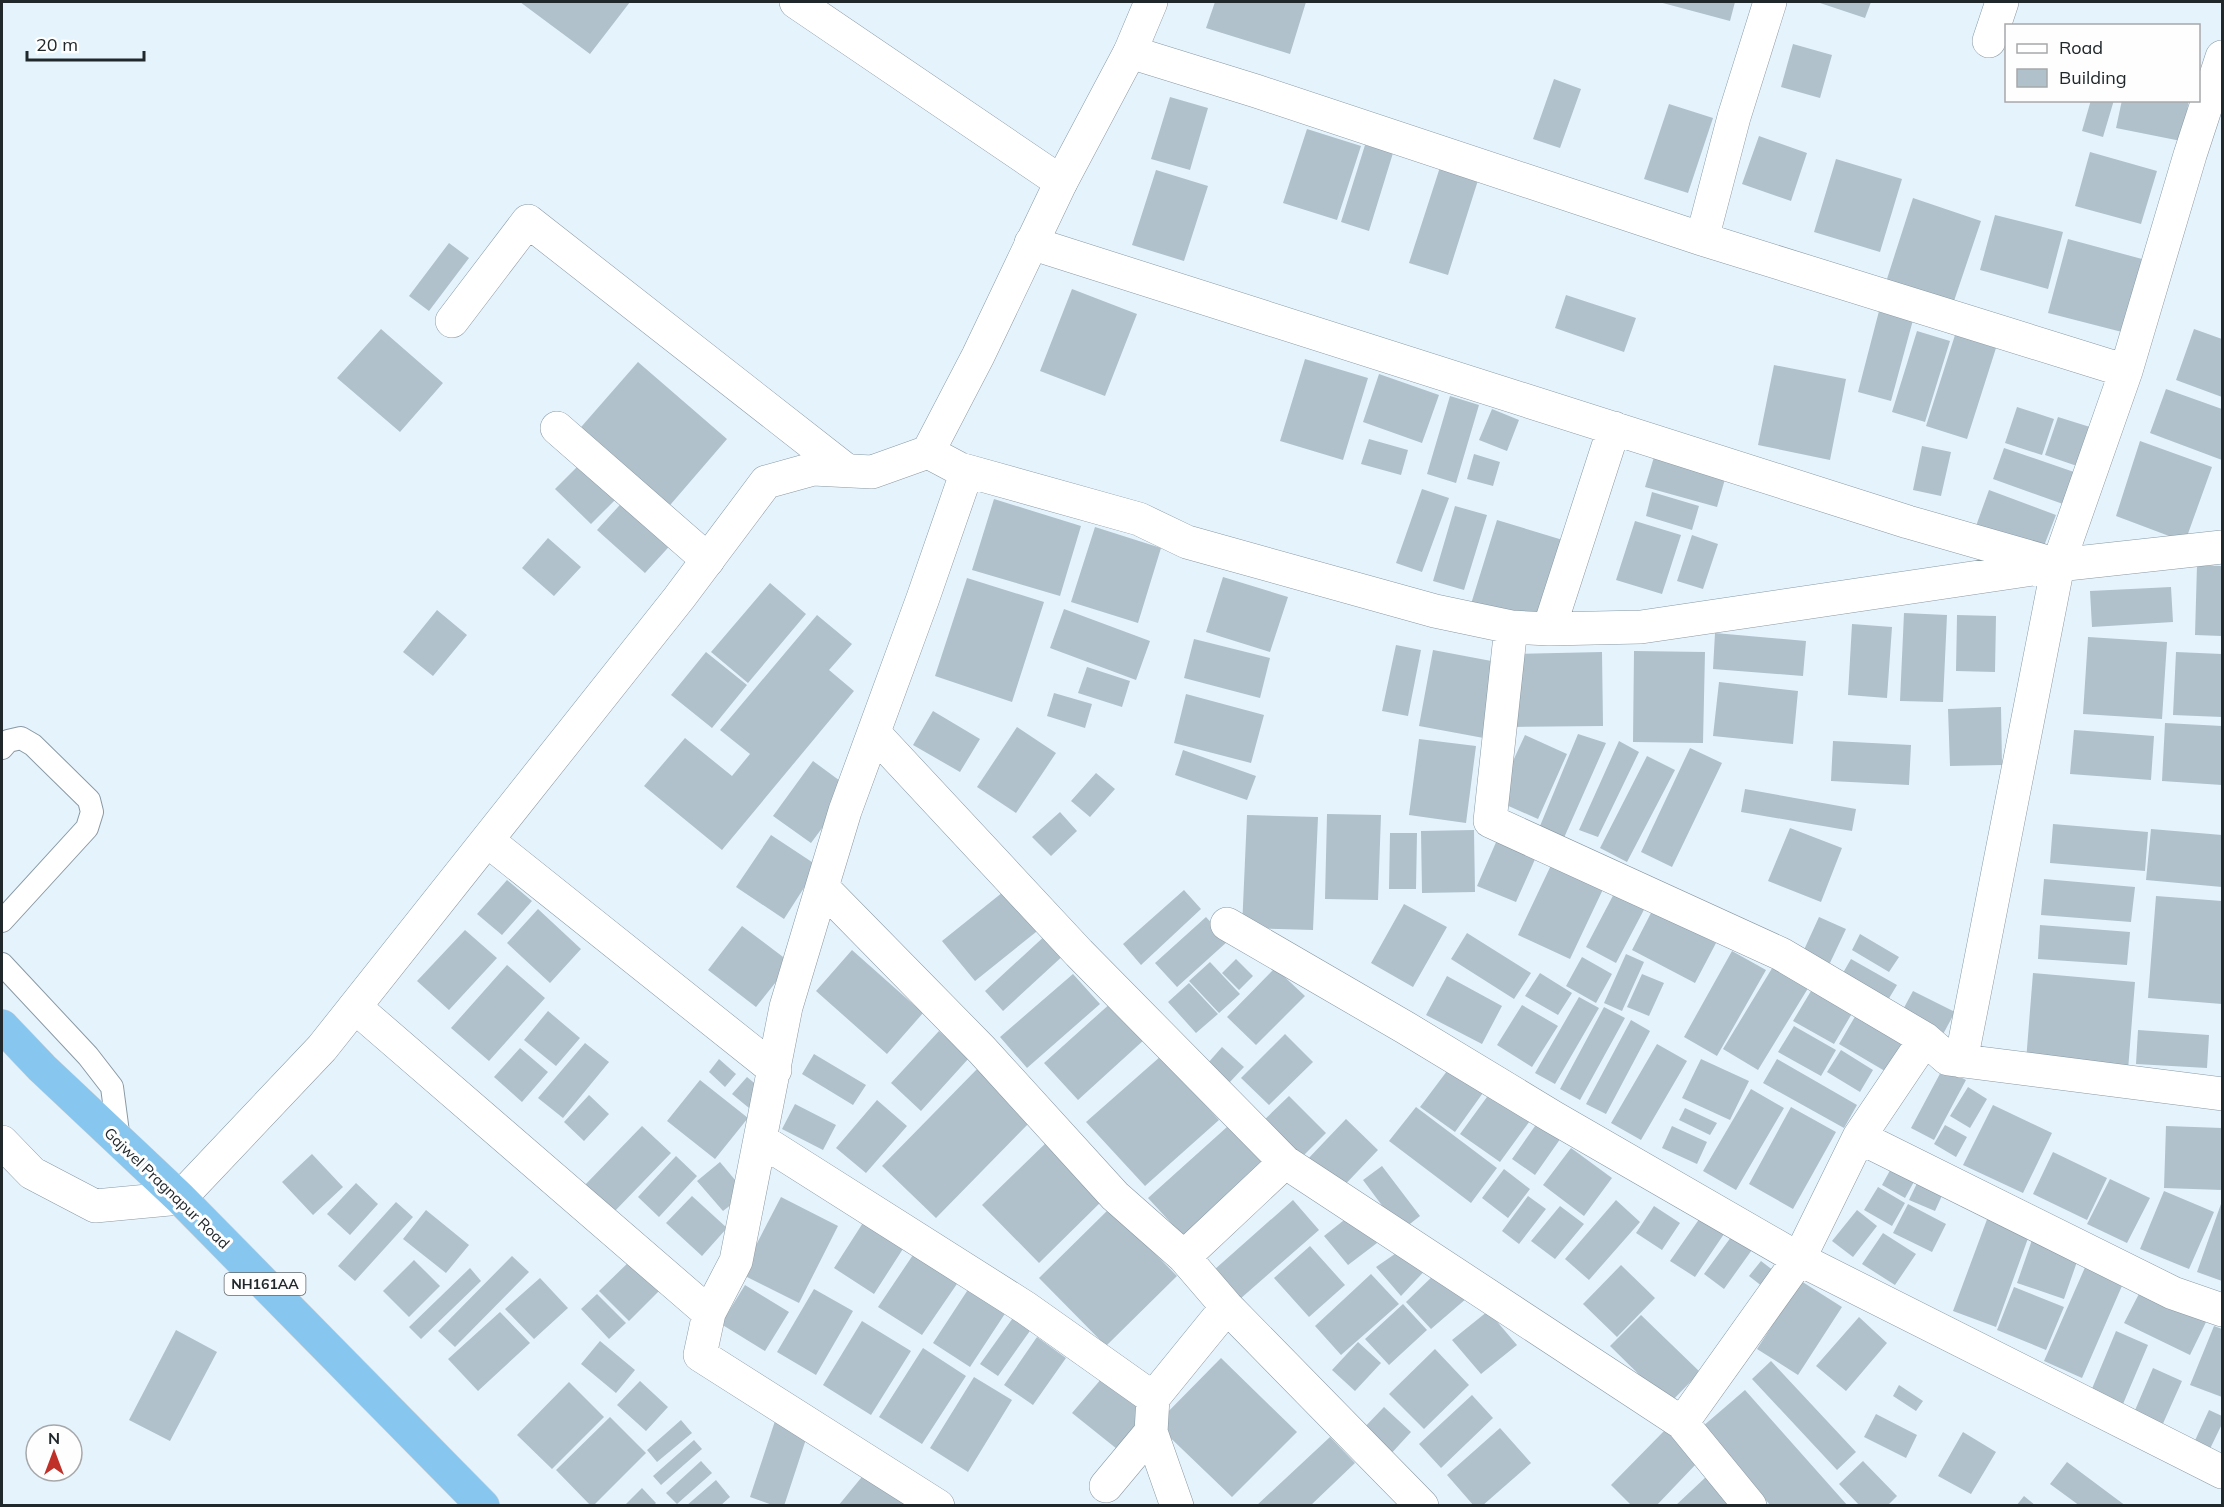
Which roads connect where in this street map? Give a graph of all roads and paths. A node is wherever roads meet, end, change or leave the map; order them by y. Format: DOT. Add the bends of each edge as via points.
graph roads {
  1 [pos="796,2"];
  2 [pos="1151,2"];
  3 [pos="1770,2"];
  4 [pos="2002,2"];
  5 [pos="1989,41"];
  6 [pos="1130,52"];
  7 [pos="2223,57"];
  8 [pos="1060,182"];
  9 [pos="1702,239"];
  10 [pos="1031,243"];
  11 [pos="452,321"];
  12 [pos="2126,371"];
  13 [pos="557,428"];
  14 [pos="1614,428"];
  15 [pos="928,452"];
  16 [pos="846,471"];
  17 [pos="967,471"];
  18 [pos="2223,547"];
  19 [pos="708,560"];
  20 [pos="2058,565"];
  21 [pos="1511,627"];
  22 [pos="1549,629"];
  23 [pos="874,733"];
  24 [pos="2,748"];
  25 [pos="488,841"];
  26 [pos="822,887"];
  27 [pos="2,921"];
  28 [pos="1227,924"];
  29 [pos="2,964"];
  30 [pos="355,1007"];
  31 [pos="2,1026"];
  32 [pos="1925,1039"];
  33 [pos="1961,1061"];
  34 [pos="775,1070"];
  35 [pos="2223,1094"];
  36 [pos="1859,1137"];
  37 [pos="118,1140"];
  38 [pos="761,1140"];
  39 [pos="2,1142"];
  40 [pos="1285,1162"];
  41 [pos="180,1198"];
  42 [pos="1185,1257"];
  43 [pos="1799,1259"];
  44 [pos="1227,1307"];
  45 [pos="2223,1310"];
  46 [pos="709,1313"];
  47 [pos="1153,1398"];
  48 [pos="1682,1423"];
  49 [pos="1151,1432"];
  50 [pos="2223,1472"];
  51 [pos="1106,1486"];
  52 [pos="483,1506"];
  53 [pos="938,1506"];
  54 [pos="1177,1506"];
  55 [pos="1422,1506"];
  56 [pos="1750,1506"];
  1 -- 8 [label="street"];
  2 -- 6 [label="street"];
  3 -- 9 [label="street"];
  4 -- 5 [label="street"];
  6 -- 8 [label="street"];
  6 -- 9 [label="street"];
  7 -- 12 [label="street"];
  8 -- 10 [label="street"];
  9 -- 12 [label="street"];
  10 -- 14 [label="street"];
  10 -- 15 [label="street"];
  11 -- 16 [label="street" via="528,221"];
  12 -- 20 [label="street"];
  13 -- 19 [label="street"];
  14 -- 20 [label="street" via="1908,522"];
  14 -- 22 [label="street"];
  15 -- 16 [label="street" via="872,472"];
  15 -- 17 [label="street"];
  16 -- 19 [label="street" via="813,469 766,482"];
  17 -- 21 [label="street" via="1139,519 1187,542 1435,611"];
  17 -- 23 [label="street"];
  18 -- 20 [label="street"];
  19 -- 25 [label="street"];
  20 -- 22 [label="street" via="1641,627"];
  20 -- 33 [label="street"];
  21 -- 22 [label="street"];
  21 -- 32 [label="street" via="1490,821 1781,954"];
  23 -- 26 [label="street"];
  23 -- 40 [label="street" via="1079,953"];
  24 -- 27 [label="lane" via="8,741 21,738 33,745 89,800 92,812 87,828"];
  25 -- 30 [label="street"];
  25 -- 34 [label="street"];
  26 -- 34 [label="street" via="786,1007"];
  26 -- 42 [label="street" via="982,1050 1115,1196"];
  28 -- 43 [label="street"];
  29 -- 37 [label="lane" via="112,1087"];
  30 -- 41 [label="street" via="322,1048"];
  30 -- 46 [label="street"];
  31 -- 37 [label="highway, Gajwel Pragnapur Road / NH161AA"];
  32 -- 33 [label="street" via="1948,1059"];
  32 -- 36 [label="street"];
  33 -- 35 [label="street"];
  34 -- 38 [label="street"];
  36 -- 43 [label="street"];
  36 -- 45 [label="street" via="2173,1293"];
  37 -- 41 [label="highway, Gajwel Pragnapur Road / NH161AA"];
  38 -- 46 [label="street" via="736,1261"];
  38 -- 47 [label="street" via="1026,1308"];
  39 -- 41 [label="street" via="32,1173 95,1206"];
  40 -- 42 [label="street"];
  40 -- 48 [label="street"];
  41 -- 52 [label="highway, Gajwel Pragnapur Road / NH161AA"];
  42 -- 44 [label="street"];
  43 -- 48 [label="street"];
  43 -- 50 [label="street"];
  44 -- 47 [label="street"];
  44 -- 55 [label="street"];
  46 -- 53 [label="street" via="700,1356"];
  47 -- 49 [label="street"];
  48 -- 56 [label="street"];
  49 -- 51 [label="street"];
  49 -- 54 [label="street"];
}
